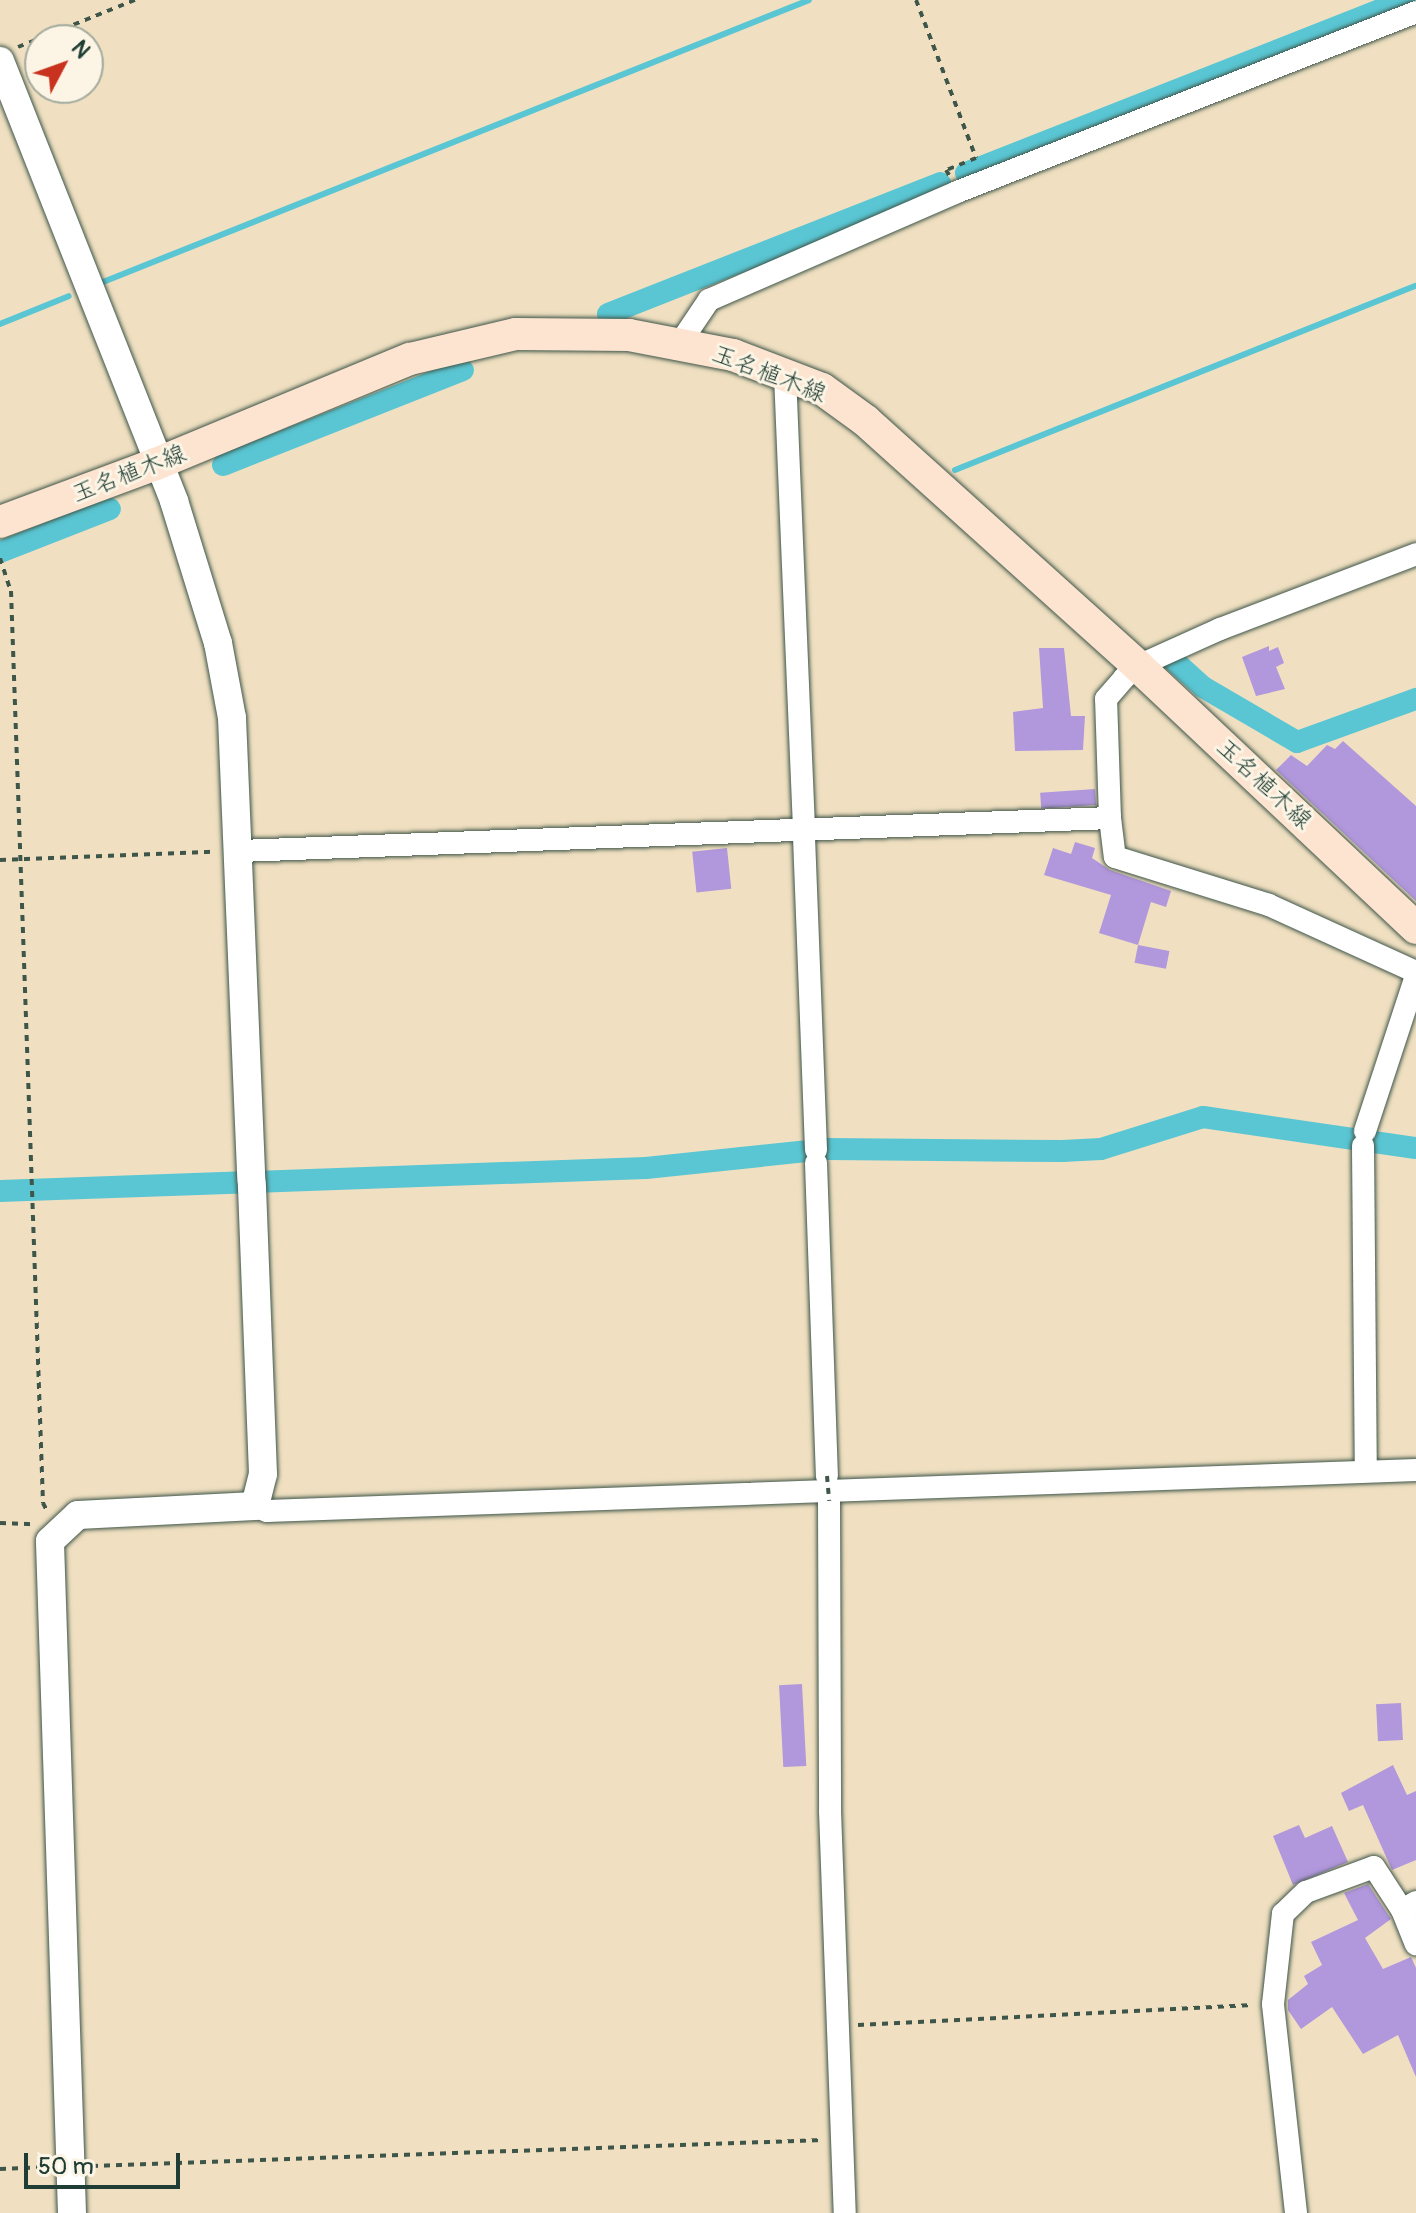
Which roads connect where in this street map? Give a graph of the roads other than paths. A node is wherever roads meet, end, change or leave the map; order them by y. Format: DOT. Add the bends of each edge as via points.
graph roads {
  1 [pos="1416,12"];
  2 [pos="4,56"];
  3 [pos="680,343"];
  4 [pos="785,375"];
  5 [pos="164,481"];
  6 [pos="0,522"];
  7 [pos="1416,554"];
  8 [pos="1138,666"];
  9 [pos="1110,818"];
  10 [pos="240,851"];
  11 [pos="1416,928"];
  12 [pos="1416,974"];
  13 [pos="1416,1470"];
  14 [pos="1366,1471"];
  15 [pos="827,1476"];
  16 [pos="829,1501"];
  17 [pos="255,1506"];
  18 [pos="1409,1906"];
  19 [pos="1416,1944"];
  20 [pos="72,2213"];
  21 [pos="845,2213"];
  22 [pos="1296,2213"];
  1 -- 3 [label="street" via="957,192 709,300"];
  2 -- 5 [label="street"];
  3 -- 4 [label="main road, 玉名植木線"];
  3 -- 5 [label="main road, 玉名植木線" via="576,331 516,334 410,359"];
  4 -- 8 [label="main road, 玉名植木線" via="822,389 866,421"];
  4 -- 15 [label="street"];
  5 -- 6 [label="main road, 玉名植木線"];
  5 -- 10 [label="street" via="218,643 232,718"];
  7 -- 8 [label="street"];
  8 -- 9 [label="street" via="1106,699"];
  8 -- 11 [label="main road, 玉名植木線"];
  9 -- 10 [label="street"];
  9 -- 12 [label="street" via="1115,857 1269,905"];
  10 -- 17 [label="street" via="263,1474"];
  12 -- 14 [label="street" via="1364,1139"];
  13 -- 14 [label="street"];
  14 -- 17 [label="street" via="267,1511"];
  16 -- 21 [label="street" via="830,1811"];
  17 -- 20 [label="street" via="78,1515 56,1530 47,1561"];
  18 -- 19 [label="street"];
  18 -- 22 [label="street" via="1374,1867 1292,1901 1283,1914 1273,2004"];
}
